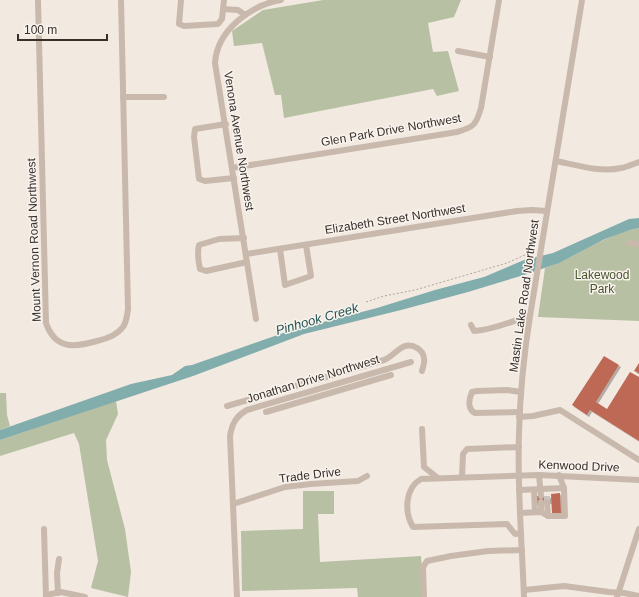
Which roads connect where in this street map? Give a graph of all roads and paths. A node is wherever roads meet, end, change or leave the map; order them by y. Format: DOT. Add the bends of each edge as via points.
graph roads {
  1 [pos="38,0"];
  2 [pos="121,0"];
  3 [pos="181,0"];
  4 [pos="224,0"];
  5 [pos="259,0"];
  6 [pos="281,0"];
  7 [pos="499,0"];
  8 [pos="582,0"];
  9 [pos="257,7"];
  10 [pos="223,9"];
  11 [pos="245,15"];
  12 [pos="458,51"];
  13 [pos="490,57"];
  14 [pos="123,97"];
  15 [pos="164,97"];
  16 [pos="226,124"];
  17 [pos="556,161"];
  18 [pos="639,162"];
  19 [pos="232,168"];
  20 [pos="234,178"];
  21 [pos="547,212"];
  22 [pos="244,238"];
  23 [pos="629,243"];
  24 [pos="306,244"];
  25 [pos="639,244"];
  26 [pos="280,249"];
  27 [pos="541,249"];
  28 [pos="246,254"];
  29 [pos="247,262"];
  30 [pos="366,302"];
  31 [pos="530,316"];
  32 [pos="256,319"];
  33 [pos="471,324"];
  34 [pos="379,362"];
  35 [pos="411,362"];
  36 [pos="361,367"];
  37 [pos="382,370"];
  38 [pos="422,371"];
  39 [pos="342,373"];
  40 [pos="390,375"];
  41 [pos="363,376"];
  42 [pos="384,377"];
  43 [pos="325,378"];
  44 [pos="345,381"];
  45 [pos="306,383"];
  46 [pos="365,383"];
  47 [pos="327,386"];
  48 [pos="288,388"];
  49 [pos="347,388"];
  50 [pos="308,392"];
  51 [pos="521,392"];
  52 [pos="329,393"];
  53 [pos="269,394"];
  54 [pos="291,397"];
  55 [pos="310,399"];
  56 [pos="272,403"];
  57 [pos="293,404"];
  58 [pos="227,406"];
  59 [pos="274,410"];
  60 [pos="266,412"];
  61 [pos="520,414"];
  62 [pos="422,429"];
  63 [pos="519,446"];
  64 [pos="639,460"];
  65 [pos="519,475"];
  66 [pos="539,475"];
  67 [pos="367,476"];
  68 [pos="559,476"];
  69 [pos="462,477"];
  70 [pos="438,478"];
  71 [pos="639,480"];
  72 [pos="564,488"];
  73 [pos="519,490"];
  74 [pos="542,495"];
  75 [pos="232,504"];
  76 [pos="538,512"];
  77 [pos="520,513"];
  78 [pos="548,516"];
  79 [pos="44,529"];
  80 [pos="639,529"];
  81 [pos="521,533"];
  82 [pos="522,550"];
  83 [pos="59,559"];
  84 [pos="46,566"];
  85 [pos="58,568"];
  86 [pos="524,590"];
  87 [pos="61,594"];
  88 [pos="618,595"];
  89 [pos="46,596"];
  90 [pos="639,596"];
  91 [pos="85,597"];
  92 [pos="237,597"];
  93 [pos="424,597"];
  94 [pos="524,597"];
  1 -- 14 [label="street, Mount Vernon Road Northwest" via="46,323 57,340 68,345 81,346 109,338 122,328 127,320"];
  2 -- 14 [label="street, Mount Vernon Road Northwest"];
  3 -- 10 [label="street" via="179,24 184,26 218,24 222,20"];
  4 -- 10 [label="street"];
  5 -- 9 [label="street"];
  6 -- 9 [label="street, Venona Avenue Northwest"];
  7 -- 13 [label="street, Glen Park Drive Northwest"];
  8 -- 17 [label="street, Mastin Lake Road Northwest"];
  9 -- 11 [label="street, Venona Avenue Northwest"];
  10 -- 11 [label="street" via="238,10"];
  11 -- 16 [label="street, Venona Avenue Northwest" via="223,37 215,55"];
  12 -- 13 [label="street"];
  13 -- 19 [label="street, Glen Park Drive Northwest" via="478,120 467,129"];
  14 -- 15 [label="street"];
  16 -- 19 [label="street, Venona Avenue Northwest"];
  16 -- 20 [label="street" via="195,129 199,179 205,181"];
  17 -- 18 [label="street" via="609,170"];
  17 -- 21 [label="street, Mastin Lake Road Northwest"];
  19 -- 20 [label="street, Venona Avenue Northwest"];
  20 -- 22 [label="street, Venona Avenue Northwest"];
  21 -- 24 [label="street, Elizabeth Street Northwest" via="517,211"];
  21 -- 27 [label="street, Mastin Lake Road Northwest"];
  22 -- 28 [label="street, Venona Avenue Northwest"];
  22 -- 29 [label="street" via="219,239 199,244 197,260 200,269 206,271"];
  23 -- 25 [label="street"];
  24 -- 26 [label="street, Elizabeth Street Northwest"];
  24 -- 26 [label="street" via="311,276 285,285"];
  26 -- 28 [label="street, Elizabeth Street Northwest"];
  27 -- 30 [label="path" via="531,249 527,254 507,264"];
  27 -- 31 [label="street, Mastin Lake Road Northwest"];
  28 -- 29 [label="street, Venona Avenue Northwest"];
  29 -- 32 [label="street, Venona Avenue Northwest"];
  31 -- 33 [label="street" via="474,331"];
  31 -- 51 [label="street, Mastin Lake Road Northwest"];
  34 -- 36 [label="street"];
  34 -- 37 [label="street"];
  34 -- 38 [label="street" via="406,346 411,346 422,351"];
  35 -- 37 [label="street, Jonathan Drive Northwest"];
  36 -- 39 [label="street"];
  36 -- 41 [label="street"];
  37 -- 41 [label="street, Jonathan Drive Northwest"];
  37 -- 42 [label="street"];
  39 -- 43 [label="street"];
  39 -- 44 [label="street"];
  40 -- 42 [label="street"];
  41 -- 44 [label="street, Jonathan Drive Northwest"];
  41 -- 46 [label="street"];
  42 -- 46 [label="street"];
  43 -- 45 [label="street"];
  43 -- 47 [label="street"];
  44 -- 47 [label="street, Jonathan Drive Northwest"];
  44 -- 49 [label="street"];
  45 -- 48 [label="street"];
  45 -- 50 [label="street"];
  46 -- 49 [label="street"];
  47 -- 50 [label="street, Jonathan Drive Northwest"];
  47 -- 52 [label="street"];
  48 -- 53 [label="street"];
  48 -- 54 [label="street"];
  49 -- 52 [label="street"];
  50 -- 54 [label="street, Jonathan Drive Northwest"];
  50 -- 55 [label="street"];
  51 -- 61 [label="street, Mastin Lake Road Northwest"];
  51 -- 61 [label="street" via="477,391 472,392 470,398 470,408 476,413"];
  52 -- 55 [label="street"];
  53 -- 56 [label="street"];
  53 -- 58 [label="street"];
  54 -- 56 [label="street, Jonathan Drive Northwest"];
  54 -- 57 [label="street"];
  55 -- 57 [label="street"];
  56 -- 59 [label="street"];
  56 -- 75 [label="street, Jonathan Drive Northwest" via="247,410 235,419 230,436"];
  57 -- 59 [label="street"];
  59 -- 60 [label="street"];
  61 -- 63 [label="street, Mastin Lake Road Northwest"];
  61 -- 64 [label="street" via="533,416 560,410"];
  62 -- 70 [label="street" via="424,467"];
  63 -- 65 [label="street, Mastin Lake Road Northwest"];
  63 -- 69 [label="street" via="467,449 463,454"];
  65 -- 66 [label="street, Kenwood Drive"];
  65 -- 69 [label="street, Kenwood Drive"];
  65 -- 73 [label="street, Mastin Lake Road Northwest"];
  66 -- 68 [label="street, Kenwood Drive"];
  66 -- 74 [label="street"];
  67 -- 75 [label="street, Trade Drive" via="358,481 285,488"];
  68 -- 71 [label="street, Kenwood Drive"];
  68 -- 72 [label="street"];
  69 -- 70 [label="street, Kenwood Drive"];
  70 -- 81 [label="street, Kenwood Drive" via="421,479 412,487 408,496 409,519 413,527 507,524 515,534"];
  72 -- 74 [label="street"];
  72 -- 78 [label="street" via="565,516"];
  73 -- 74 [label="street"];
  73 -- 77 [label="street, Mastin Lake Road Northwest"];
  74 -- 76 [label="street"];
  74 -- 76 [label="street"];
  74 -- 78 [label="street"];
  75 -- 92 [label="street, Jonathan Drive Northwest"];
  76 -- 77 [label="street"];
  76 -- 78 [label="street"];
  77 -- 81 [label="street, Mastin Lake Road Northwest"];
  79 -- 84 [label="street"];
  80 -- 88 [label="street"];
  81 -- 82 [label="street, Mastin Lake Road Northwest"];
  82 -- 86 [label="street, Mastin Lake Road Northwest"];
  82 -- 93 [label="street" via="488,551 427,561 423,567"];
  83 -- 85 [label="street"];
  84 -- 85 [label="street"];
  84 -- 89 [label="street"];
  85 -- 87 [label="street"];
  86 -- 88 [label="street" via="564,586"];
  86 -- 94 [label="street, Mastin Lake Road Northwest"];
  87 -- 89 [label="street"];
  87 -- 91 [label="street"];
  88 -- 90 [label="street"];
}
